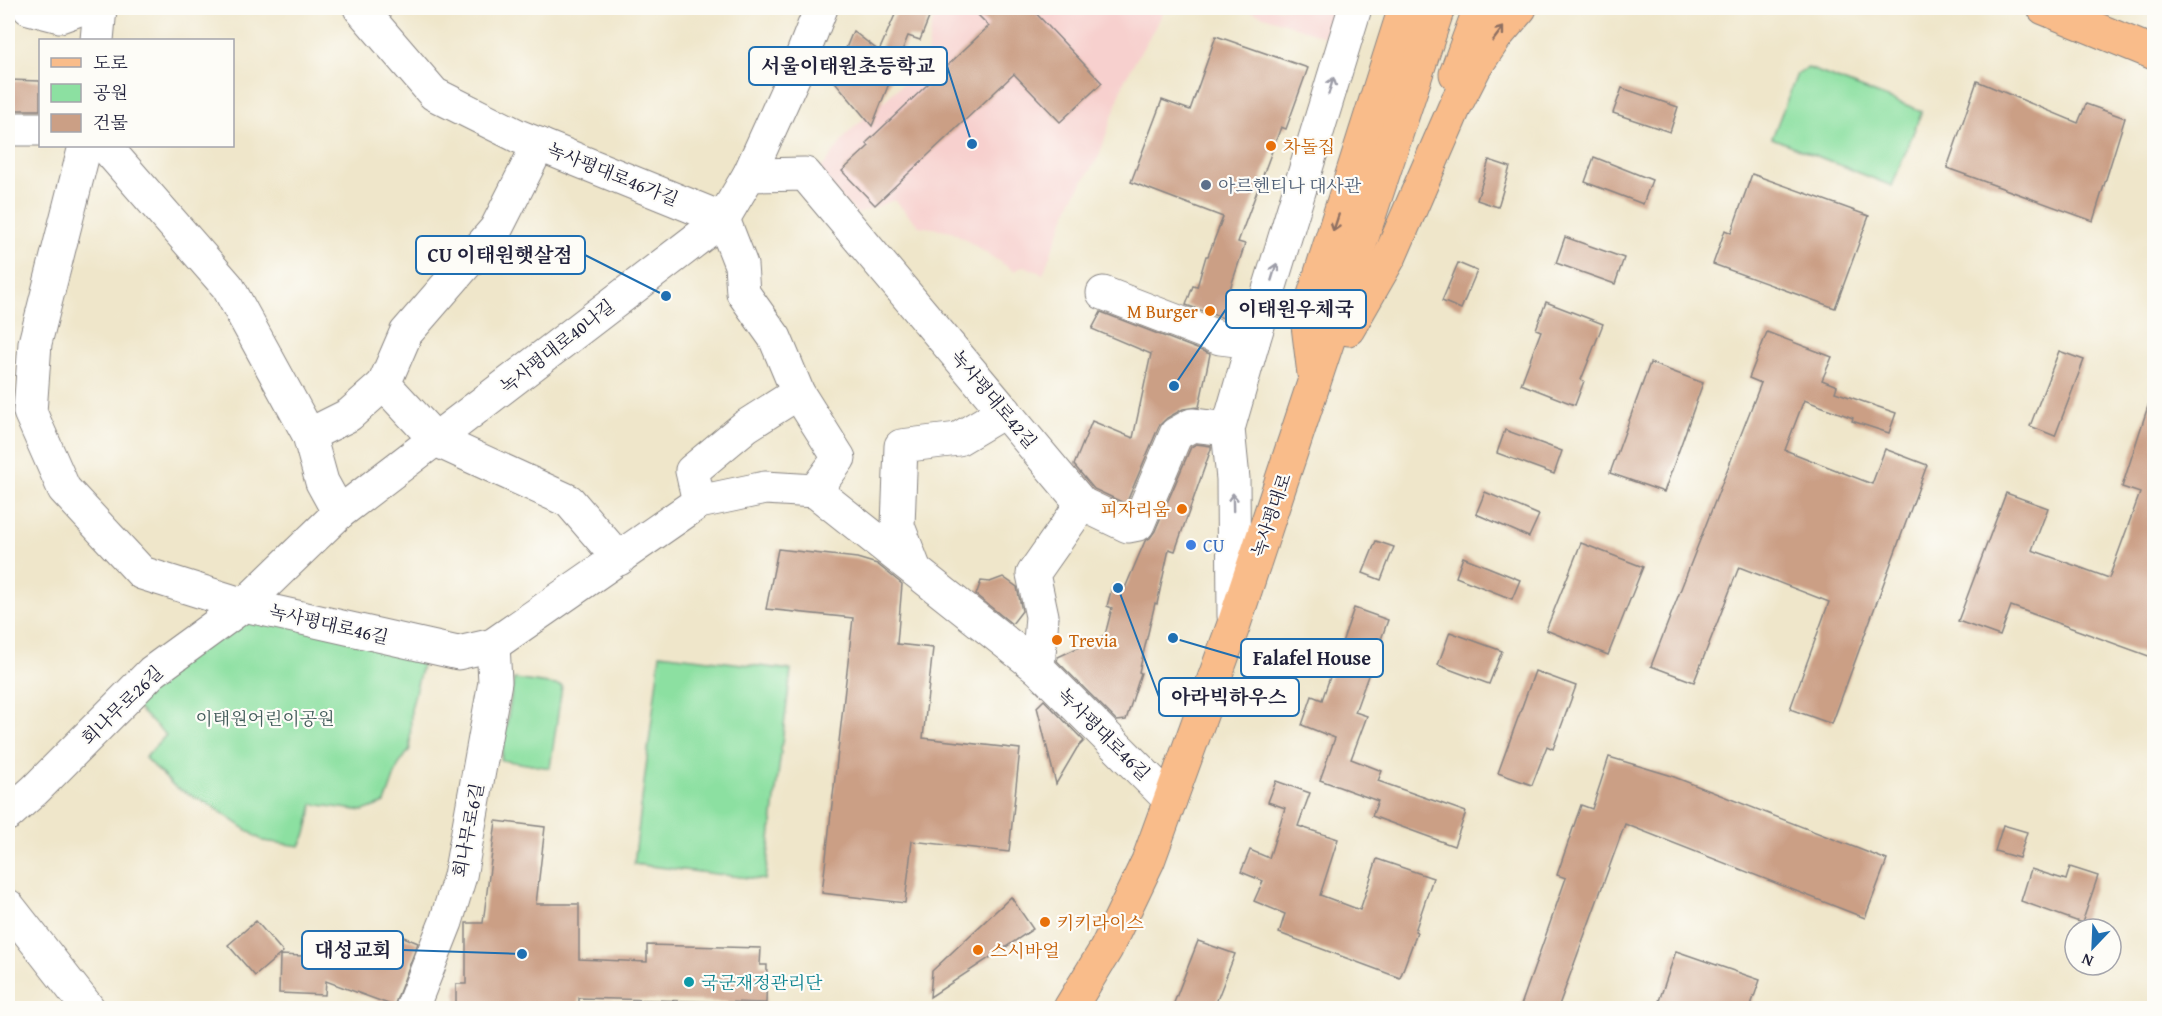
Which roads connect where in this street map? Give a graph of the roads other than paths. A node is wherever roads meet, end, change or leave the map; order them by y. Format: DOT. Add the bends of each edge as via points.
graph roads {
  1 [pos="29,8"];
  2 [pos="82,8"];
  3 [pos="100,8"];
  4 [pos="360,8"];
  5 [pos="821,8"];
  6 [pos="1355,8"];
  7 [pos="1405,8"];
  8 [pos="1438,8"];
  9 [pos="1480,8"];
  10 [pos="1521,8"];
  11 [pos="2044,8"];
  12 [pos="97,39"];
  13 [pos="2154,53"];
  14 [pos="8,129"];
  15 [pos="39,129"];
  16 [pos="539,144"];
  17 [pos="84,147"];
  18 [pos="106,147"];
  19 [pos="749,175"];
  20 [pos="723,219"];
  21 [pos="1390,256"];
  22 [pos="1103,293"];
  23 [pos="1253,342"];
  24 [pos="384,384"];
  25 [pos="1315,385"];
  26 [pos="798,393"];
  27 [pos="1005,411"];
  28 [pos="1228,429"];
  29 [pos="309,435"];
  30 [pos="436,440"];
  31 [pos="815,491"];
  32 [pos="699,502"];
  33 [pos="1082,504"];
  34 [pos="339,513"];
  35 [pos="619,559"];
  36 [pos="915,572"];
  37 [pos="244,605"];
  38 [pos="1234,624"];
  39 [pos="493,645"];
  40 [pos="1038,668"];
  41 [pos="1170,800"];
  42 [pos="8,814"];
  43 [pos="8,906"];
  44 [pos="88,1008"];
  45 [pos="412,1008"];
  46 [pos="1070,1008"];
  1 -- 2 [label="street" via="60,16"];
  3 -- 12 [label="street"];
  4 -- 16 [label="street, 녹사평대로46가길" via="434,94"];
  5 -- 19 [label="street, 녹사평대로40나길"];
  23 -- 6 [label="street, one-way"];
  7 -- 25 [label="main road, one-way" via="1307,317"];
  8 -- 25 [label="main road, 녹사평대로"];
  9 -- 21 [label="main road"];
  21 -- 10 [label="main road, one-way" via="1475,67"];
  11 -- 13 [label="main road"];
  14 -- 15 [label="street"];
  16 -- 20 [label="street, 녹사평대로46가길"];
  16 -- 24 [label="street" via="495,229 406,333"];
  17 -- 37 [label="street, 녹사평대로46길" via="35,343 30,411 64,489 142,573"];
  18 -- 29 [label="street" via="228,288"];
  19 -- 20 [label="street, 녹사평대로40나길"];
  19 -- 27 [label="street, 녹사평대로42길" via="805,174"];
  20 -- 26 [label="street" via="741,266 743,293 775,338"];
  20 -- 30 [label="street, 녹사평대로40나길"];
  21 -- 25 [label="main road"];
  22 -- 23 [label="street" via="1220,338"];
  23 -- 28 [label="street"];
  24 -- 29 [label="street" via="349,415"];
  24 -- 30 [label="street"];
  25 -- 38 [label="main road, 녹사평대로"];
  26 -- 31 [label="street" via="839,458"];
  26 -- 32 [label="street" via="746,426 692,471"];
  27 -- 33 [label="street, 녹사평대로42길"];
  27 -- 36 [label="street" via="958,440 901,446 898,526"];
  28 -- 33 [label="street, 녹사평대로42길" via="1192,425 1176,434 1138,524 1128,526"];
  38 -- 28 [label="street, one-way" via="1233,479"];
  29 -- 34 [label="street" via="322,482"];
  30 -- 34 [label="street, 녹사평대로40나길"];
  30 -- 35 [label="street" via="569,501"];
  31 -- 32 [label="street, 녹사평대로46길" via="765,488"];
  31 -- 36 [label="street, 녹사평대로46길"];
  32 -- 35 [label="street, 녹사평대로46길"];
  33 -- 40 [label="street" via="1033,574 1042,616"];
  34 -- 37 [label="street, 녹사평대로40나길"];
  35 -- 39 [label="street, 녹사평대로46길"];
  36 -- 40 [label="street, 녹사평대로46길"];
  37 -- 39 [label="street, 녹사평대로46길" via="458,653"];
  37 -- 42 [label="street, 회나무로26길" via="152,672"];
  38 -- 41 [label="main road, 녹사평대로"];
  39 -- 45 [label="street, 회나무로6길" via="495,682 460,876"];
  40 -- 41 [label="street, 녹사평대로46길"];
  41 -- 46 [label="main road, 녹사평대로" via="1148,861 1106,949"];
  43 -- 44 [label="street"];
}
